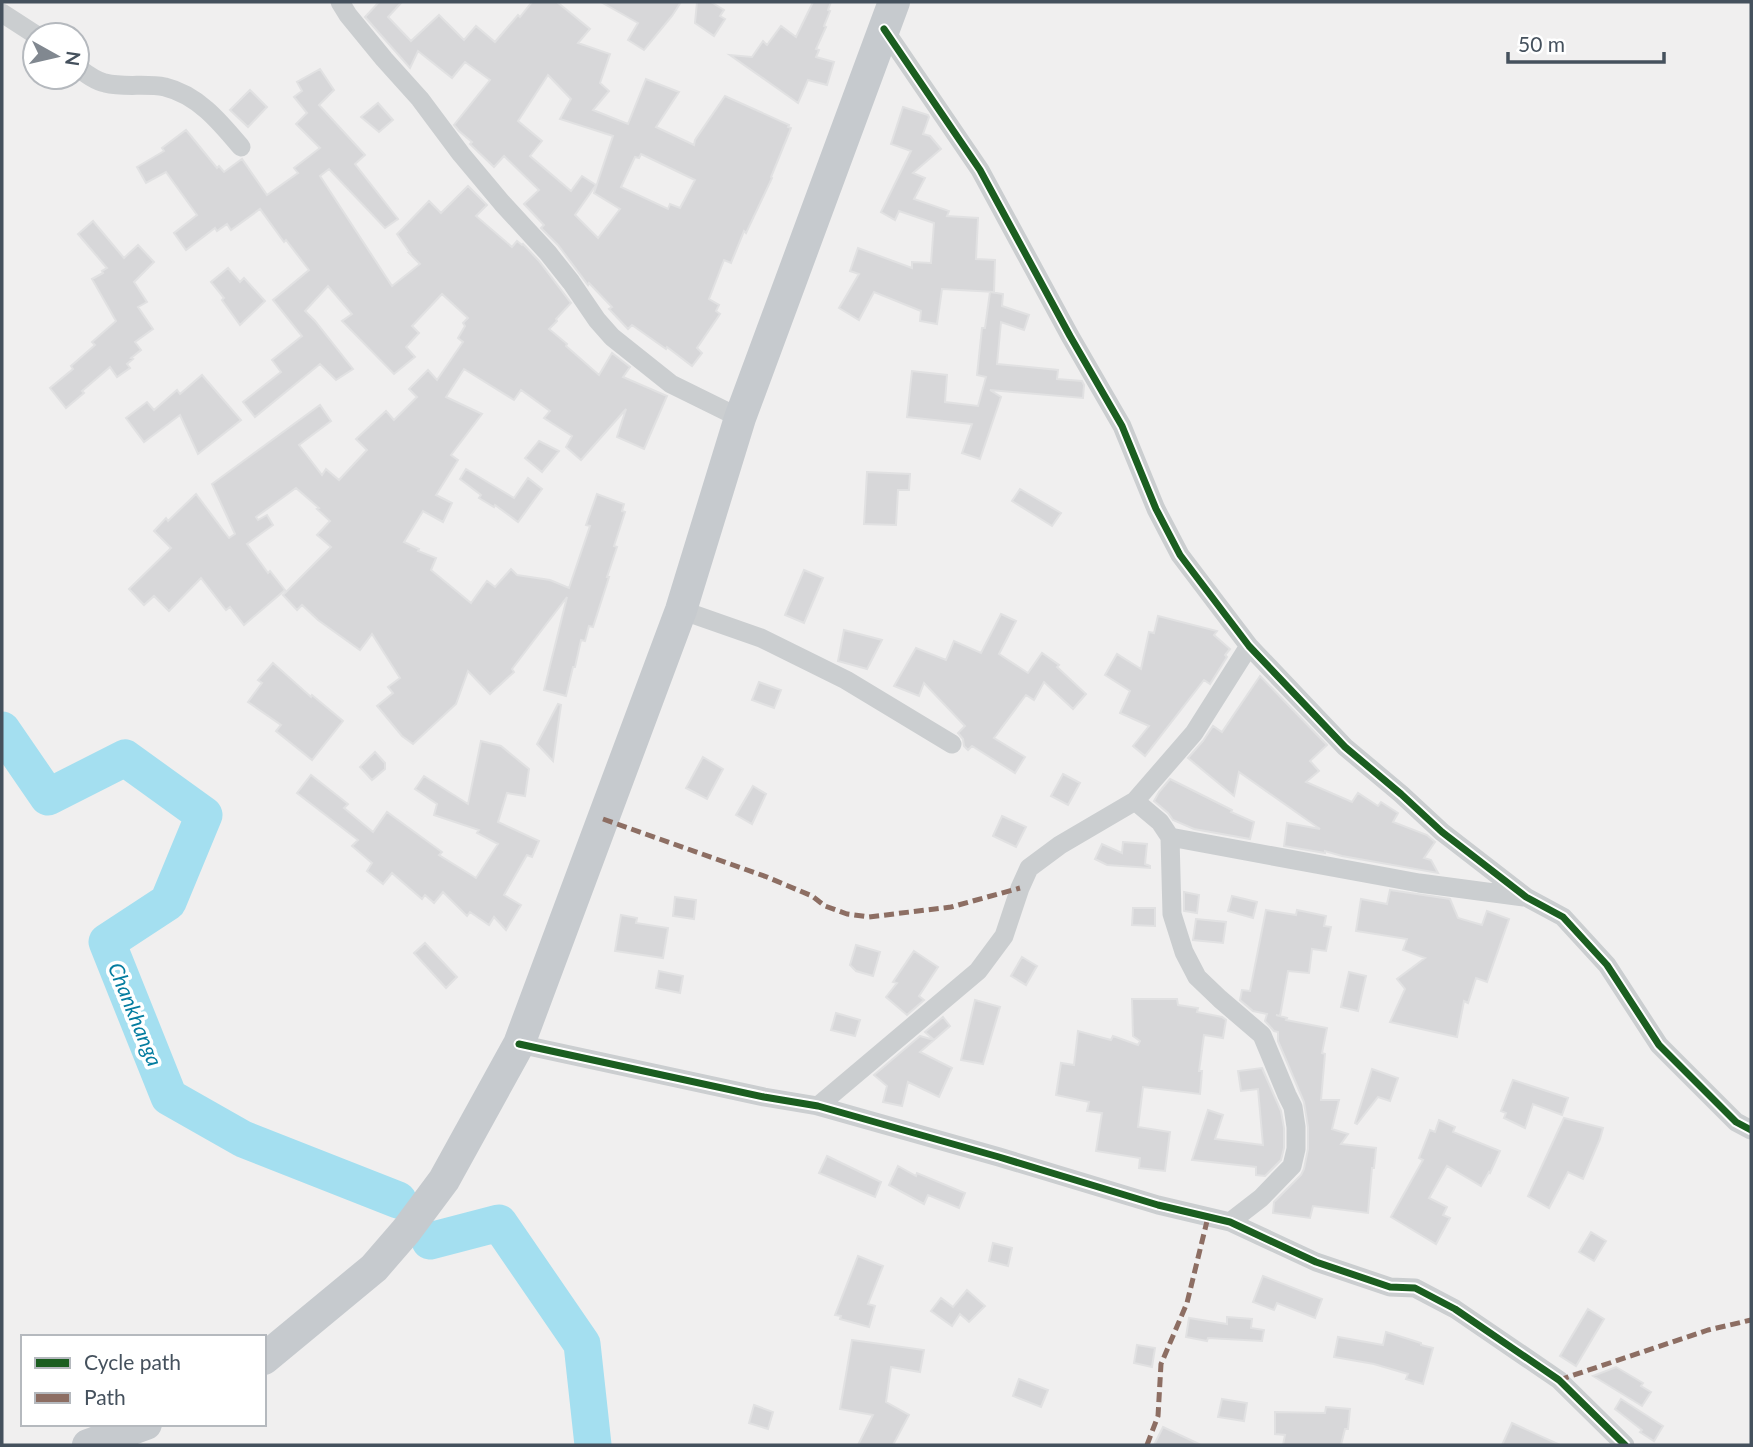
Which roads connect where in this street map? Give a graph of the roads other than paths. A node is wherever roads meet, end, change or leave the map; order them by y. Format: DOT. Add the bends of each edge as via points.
graph roads {
  1 [pos="340,2"];
  2 [pos="2,13"];
  3 [pos="889,15"];
  4 [pos="21,25"];
  5 [pos="91,75"];
  6 [pos="241,147"];
  7 [pos="740,418"];
  8 [pos="681,610"];
  9 [pos="1249,646"];
  10 [pos="952,744"];
  11 [pos="1135,801"];
  12 [pos="1170,837"];
  13 [pos="1526,897"];
  14 [pos="519,1044"];
  15 [pos="818,1106"];
  16 [pos="1751,1130"];
  17 [pos="1230,1222"];
  18 [pos="266,1357"];
  19 [pos="140,1426"];
  20 [pos="88,1445"];
  21 [pos="1625,1445"];
  1 -- 7 [label="street" via="612,337 671,384"];
  2 -- 4 [label="street"];
  3 -- 7 [label="main road"];
  3 -- 9 [label="street" via="1122,426 1180,555"];
  5 -- 6 [label="street" via="106,83 149,85 184,94 210,111"];
  7 -- 8 [label="main road"];
  8 -- 10 [label="street" via="761,638 846,680"];
  8 -- 14 [label="main road"];
  9 -- 11 [label="street" via="1194,733"];
  9 -- 13 [label="street" via="1345,747 1442,832"];
  11 -- 12 [label="street"];
  11 -- 15 [label="street" via="1029,868 1004,936 978,971"];
  12 -- 13 [label="street" via="1419,883"];
  12 -- 17 [label="street" via="1172,914 1184,952 1197,977 1262,1035 1295,1117 1292,1167"];
  13 -- 16 [label="street" via="1563,917 1607,965 1659,1045 1736,1122"];
  14 -- 15 [label="street"];
  14 -- 18 [label="main road" via="444,1180 406,1231 374,1268"];
  15 -- 17 [label="street"];
  17 -- 21 [label="street" via="1316,1262 1390,1287 1415,1288 1455,1309 1559,1380"];
  19 -- 20 [label="main road"];
}
